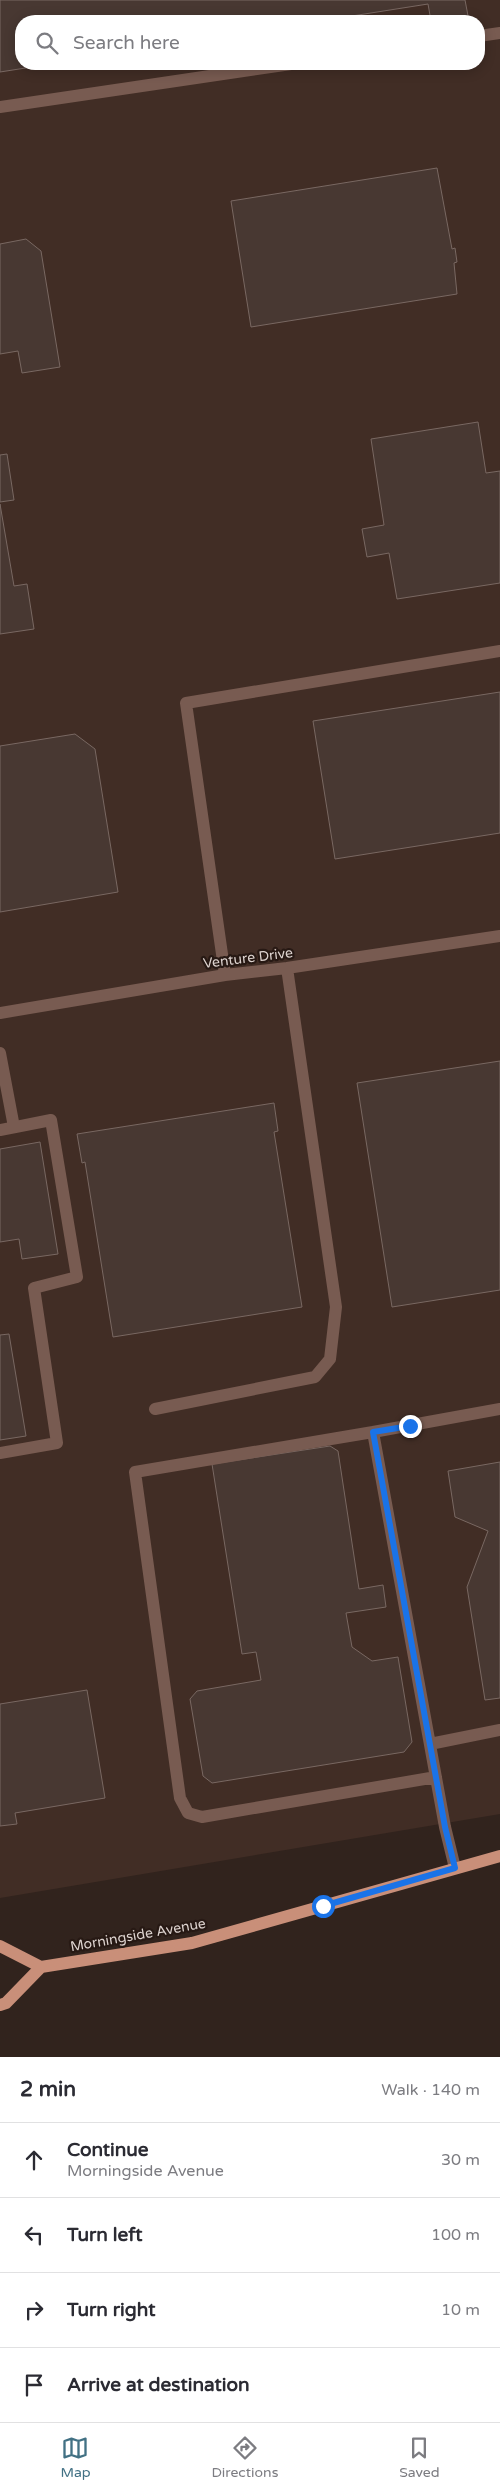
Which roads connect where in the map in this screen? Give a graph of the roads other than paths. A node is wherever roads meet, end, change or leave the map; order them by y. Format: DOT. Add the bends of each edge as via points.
graph roads {
  1 [pos="500,32"];
  2 [pos="485,35"];
  3 [pos="250,70"];
  4 [pos="0,107"];
  5 [pos="500,651"];
  6 [pos="500,936"];
  7 [pos="287,968"];
  8 [pos="225,975"];
  9 [pos="0,1013"];
  10 [pos="0,1053"];
  11 [pos="14,1127"];
  12 [pos="0,1130"];
  13 [pos="500,1409"];
  14 [pos="155,1410"];
  15 [pos="373,1432"];
  16 [pos="0,1453"];
  17 [pos="500,1730"];
  18 [pos="430,1744"];
  19 [pos="436,1777"];
  20 [pos="500,1856"];
  21 [pos="455,1868"];
  22 [pos="0,1946"];
  23 [pos="41,1967"];
  24 [pos="0,2005"];
  1 -- 2 [label="street"];
  3 -- 4 [label="street"];
  5 -- 8 [label="street" via="186,703"];
  6 -- 7 [label="street, Venture Drive"];
  7 -- 8 [label="street, Venture Drive"];
  7 -- 14 [label="street" via="336,1307 330,1359 315,1377"];
  8 -- 9 [label="street, Venture Drive"];
  10 -- 11 [label="street"];
  11 -- 12 [label="street"];
  11 -- 16 [label="street" via="51,1120 76,1277 34,1288 57,1443"];
  13 -- 15 [label="street"];
  15 -- 18 [label="street"];
  15 -- 19 [label="street" via="135,1472 180,1798 188,1812 202,1817"];
  17 -- 18 [label="street"];
  18 -- 19 [label="street"];
  19 -- 21 [label="street"];
  20 -- 21 [label="main road, Morningside Avenue"];
  21 -- 23 [label="main road, Morningside Avenue" via="192,1943"];
  22 -- 23 [label="main road"];
  23 -- 24 [label="main road" via="6,2003"];
}
